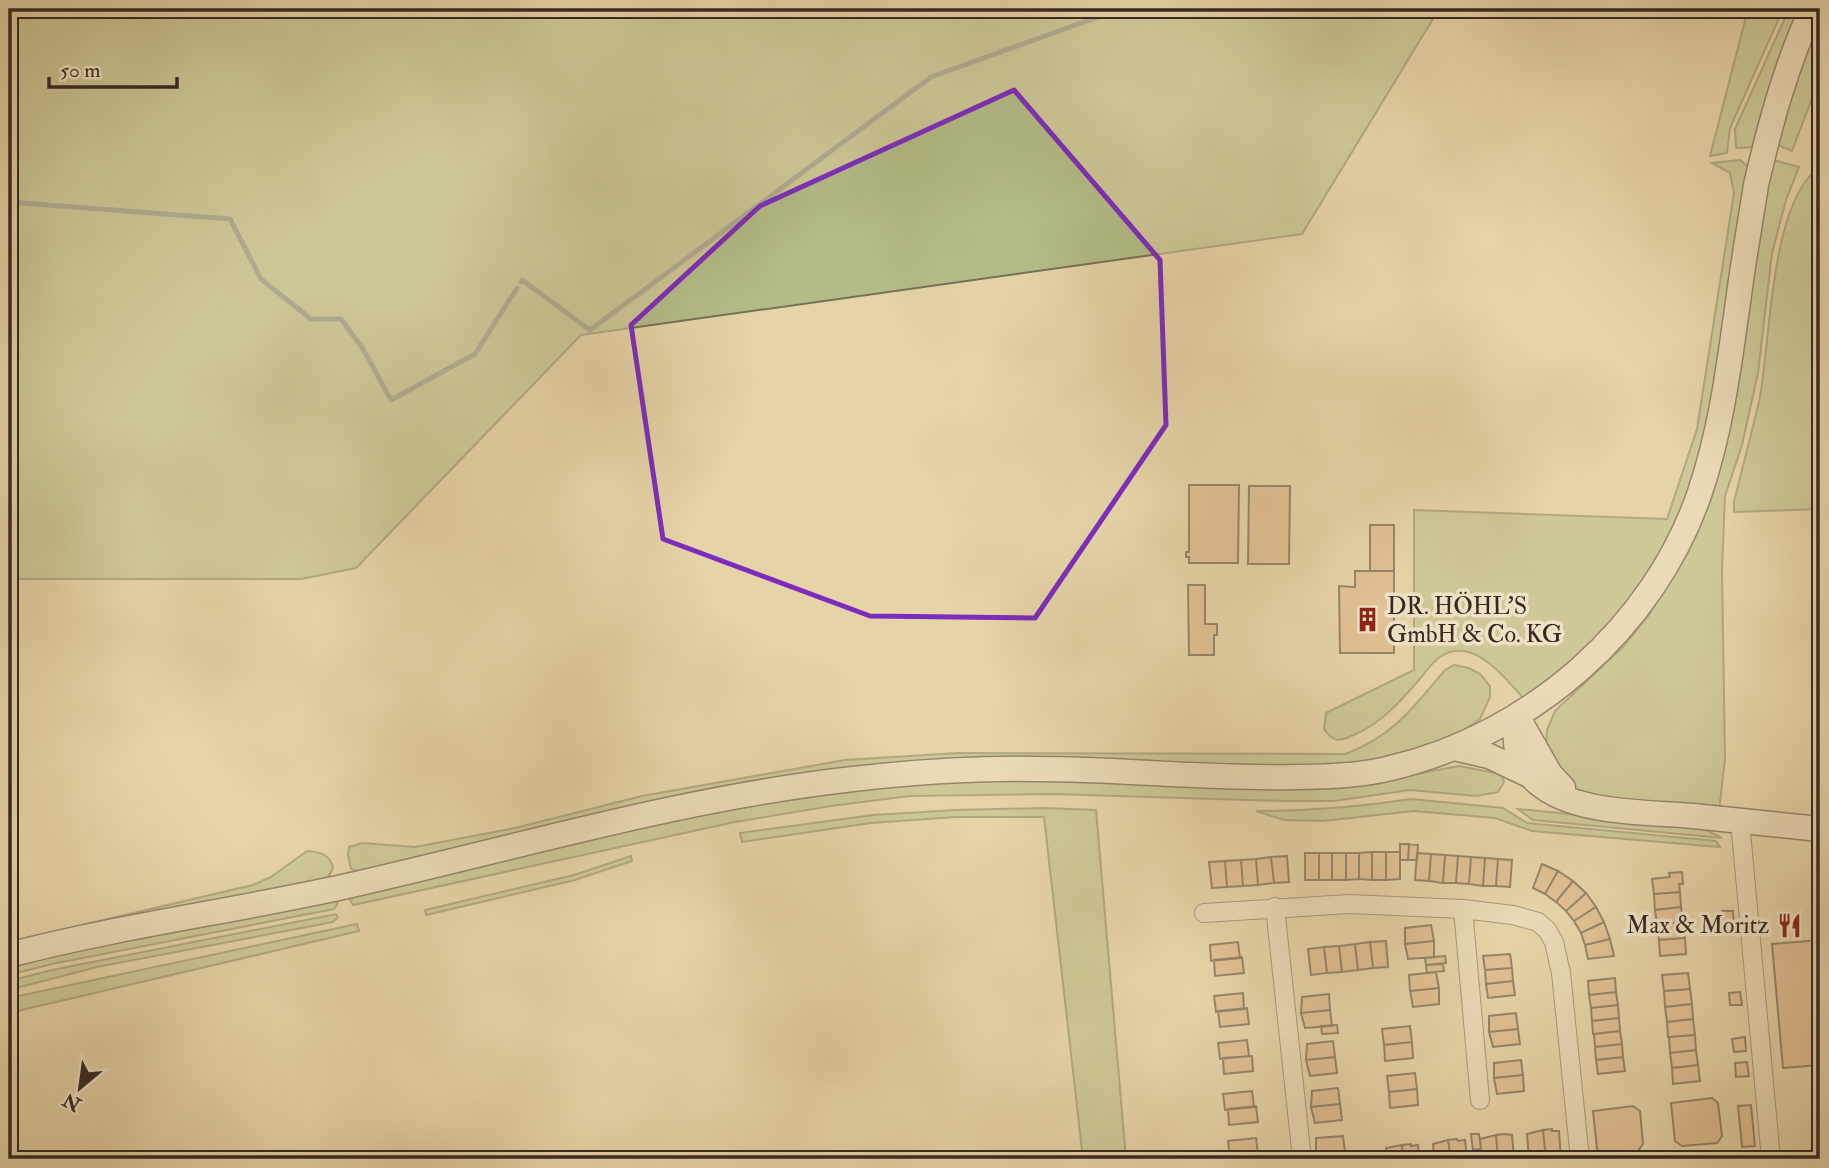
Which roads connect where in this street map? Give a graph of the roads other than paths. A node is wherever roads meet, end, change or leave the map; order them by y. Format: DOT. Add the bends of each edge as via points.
graph roads {
  1 [pos="1812,9"];
  2 [pos="1517,716"];
  3 [pos="1454,748"];
  4 [pos="1532,776"];
  5 [pos="1589,805"];
  6 [pos="1740,821"];
  7 [pos="1820,829"];
  8 [pos="1275,907"];
  9 [pos="1463,909"];
  10 [pos="1204,913"];
  11 [pos="9,955"];
  12 [pos="1480,1100"];
  13 [pos="1302,1159"];
  14 [pos="1580,1159"];
  15 [pos="1771,1159"];
  1 -- 2 [label="main road" via="1789,63 1763,153 1718,428 1688,522 1668,562 1628,619 1580,668"];
  2 -- 3 [label="main road"];
  2 -- 4 [label="main road" via="1515,746"];
  2 -- 5 [label="main road" via="1550,774"];
  3 -- 4 [label="main road" via="1489,756"];
  3 -- 11 [label="main road" via="1386,770 1299,777 1011,769 808,784"];
  4 -- 5 [label="main road" via="1567,800"];
  5 -- 6 [label="main road"];
  6 -- 7 [label="main road"];
  6 -- 15 [label="street"];
  8 -- 9 [label="street" via="1349,904"];
  8 -- 10 [label="street"];
  8 -- 13 [label="street"];
  9 -- 12 [label="street"];
  9 -- 14 [label="street" via="1528,918 1547,930 1554,942"];
}
